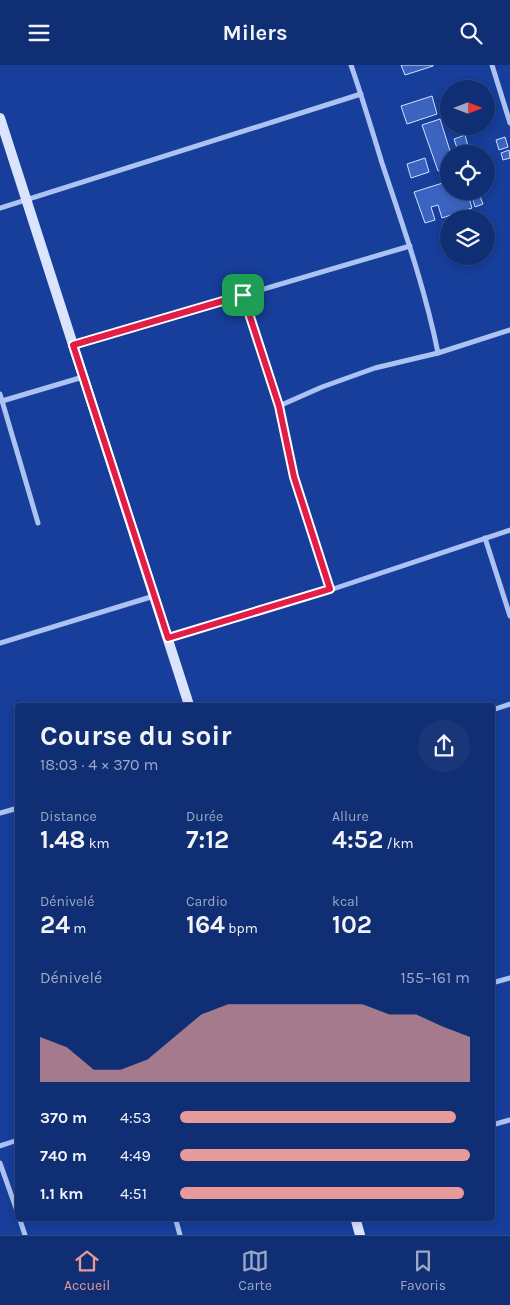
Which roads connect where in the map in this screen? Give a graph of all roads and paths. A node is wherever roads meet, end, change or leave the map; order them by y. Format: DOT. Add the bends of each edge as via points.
graph roads {
  1 [pos="351,65"];
  2 [pos="492,65"];
  3 [pos="361,94"];
  4 [pos="0,117"];
  5 [pos="510,123"];
  6 [pos="26,199"];
  7 [pos="0,207"];
  8 [pos="410,246"];
  9 [pos="243,295"];
  10 [pos="510,329"];
  11 [pos="73,345"];
  12 [pos="438,353"];
  13 [pos="84,377"];
  14 [pos="0,394"];
  15 [pos="2,401"];
  16 [pos="279,406"];
  17 [pos="38,523"];
  18 [pos="510,530"];
  19 [pos="485,538"];
  20 [pos="330,589"];
  21 [pos="154,596"];
  22 [pos="510,615"];
  23 [pos="168,638"];
  24 [pos="0,643"];
  25 [pos="189,703"];
  26 [pos="510,704"];
  27 [pos="495,709"];
  28 [pos="15,809"];
  29 [pos="0,813"];
  30 [pos="510,978"];
  31 [pos="495,982"];
  32 [pos="510,1120"];
  33 [pos="495,1124"];
  34 [pos="15,1141"];
  35 [pos="0,1145"];
  36 [pos="0,1163"];
  37 [pos="15,1207"];
  38 [pos="20,1221"];
  39 [pos="176,1221"];
  40 [pos="356,1221"];
  41 [pos="25,1235"];
  42 [pos="180,1235"];
  43 [pos="360,1235"];
  1 -- 3 [label="street"];
  2 -- 5 [label="street"];
  3 -- 6 [label="street"];
  3 -- 8 [label="street"];
  4 -- 6 [label="street"];
  6 -- 7 [label="street"];
  6 -- 11 [label="street"];
  8 -- 9 [label="street"];
  8 -- 12 [label="street"];
  9 -- 11 [label="street"];
  9 -- 16 [label="street"];
  10 -- 12 [label="street"];
  11 -- 13 [label="street"];
  12 -- 16 [label="street" via="375,368"];
  13 -- 15 [label="street"];
  13 -- 21 [label="street"];
  14 -- 15 [label="street"];
  15 -- 17 [label="street"];
  16 -- 20 [label="street" via="294,477"];
  18 -- 19 [label="street"];
  19 -- 20 [label="street"];
  19 -- 22 [label="street"];
  20 -- 23 [label="street"];
  21 -- 23 [label="street"];
  21 -- 24 [label="street"];
  23 -- 25 [label="street"];
  26 -- 27 [label="street"];
  28 -- 29 [label="street"];
  30 -- 31 [label="street"];
  32 -- 33 [label="street"];
  34 -- 35 [label="street"];
  36 -- 37 [label="street"];
  38 -- 41 [label="street"];
  39 -- 42 [label="street"];
  40 -- 43 [label="street"];
}
